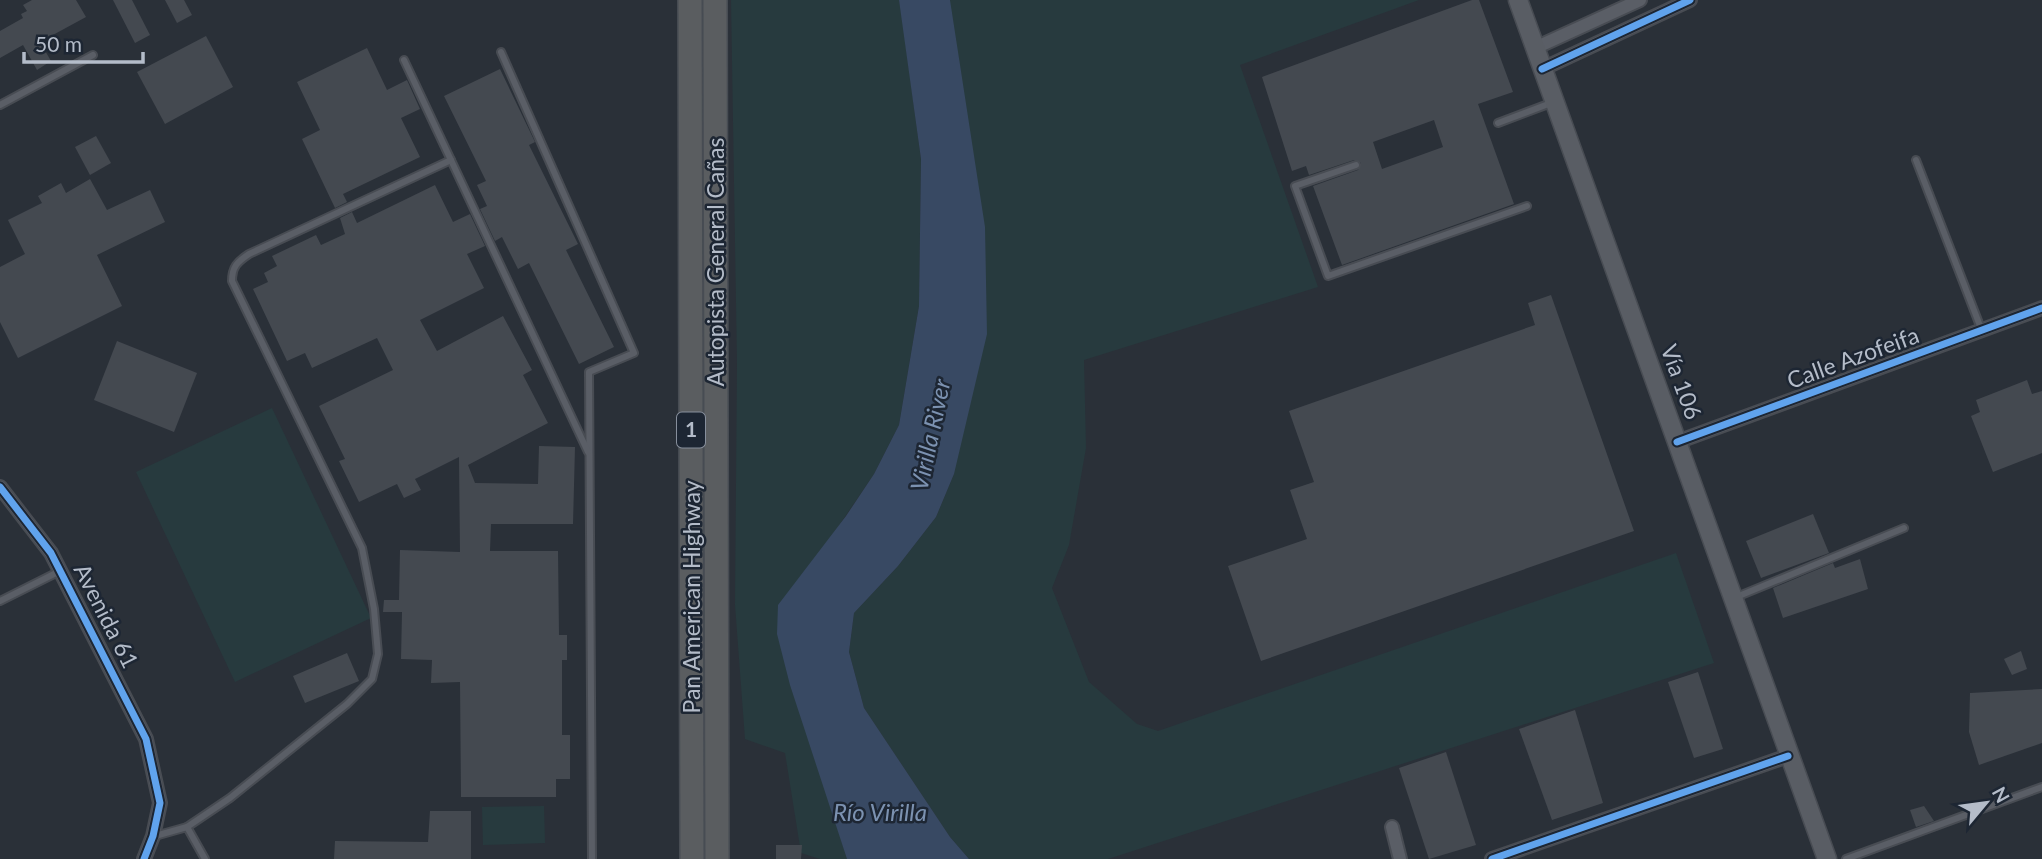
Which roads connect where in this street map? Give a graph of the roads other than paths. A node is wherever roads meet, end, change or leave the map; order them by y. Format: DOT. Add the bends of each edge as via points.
graph roads {
  1 [pos="690,0"];
  2 [pos="715,0"];
  3 [pos="1518,0"];
  4 [pos="1640,0"];
  5 [pos="1690,0"];
  6 [pos="1535,48"];
  7 [pos="502,52"];
  8 [pos="93,55"];
  9 [pos="404,60"];
  10 [pos="1542,69"];
  11 [pos="1553,103"];
  12 [pos="0,104"];
  13 [pos="1498,123"];
  14 [pos="451,160"];
  15 [pos="1916,160"];
  16 [pos="1356,165"];
  17 [pos="1527,206"];
  18 [pos="2042,308"];
  19 [pos="1982,331"];
  20 [pos="1677,442"];
  21 [pos="590,457"];
  22 [pos="0,487"];
  23 [pos="1904,528"];
  24 [pos="60,571"];
  25 [pos="1733,598"];
  26 [pos="0,601"];
  27 [pos="1788,756"];
  28 [pos="2042,787"];
  29 [pos="187,827"];
  30 [pos="1392,827"];
  31 [pos="153,836"];
  32 [pos="144,859"];
  33 [pos="205,859"];
  34 [pos="592,859"];
  35 [pos="692,859"];
  36 [pos="716,859"];
  37 [pos="1400,859"];
  38 [pos="1492,859"];
  39 [pos="1827,859"];
  40 [pos="1846,859"];
  1 -- 35 [label="highway, Pan American Highway / 1"];
  2 -- 36 [label="highway, Autopista General Cañas / 1"];
  3 -- 6 [label="main road, Vía 106"];
  4 -- 6 [label="street"];
  5 -- 10 [label="street"];
  6 -- 10 [label="main road, Vía 106"];
  7 -- 21 [label="lane" via="634,353 589,373"];
  8 -- 12 [label="lane"];
  9 -- 14 [label="lane"];
  10 -- 11 [label="main road, Vía 106"];
  11 -- 13 [label="lane"];
  11 -- 20 [label="main road, Vía 106"];
  14 -- 21 [label="lane"];
  14 -- 29 [label="lane" via="249,254 232,269 232,281 362,548 378,654 372,679 347,704"];
  15 -- 19 [label="lane"];
  16 -- 17 [label="lane" via="1295,186 1328,276"];
  18 -- 19 [label="street, Calle Azofeifa"];
  19 -- 20 [label="street, Calle Azofeifa"];
  20 -- 25 [label="main road, Vía 106"];
  21 -- 34 [label="lane"];
  22 -- 24 [label="street, Avenida 61"];
  23 -- 25 [label="lane"];
  24 -- 26 [label="lane"];
  24 -- 31 [label="street, Avenida 61" via="146,739 160,803"];
  25 -- 27 [label="main road, Vía 106"];
  27 -- 38 [label="street"];
  27 -- 39 [label="main road, Vía 106"];
  28 -- 40 [label="lane"];
  29 -- 31 [label="lane"];
  29 -- 33 [label="lane"];
  30 -- 37 [label="street"];
  31 -- 32 [label="street, Avenida 61"];
}
